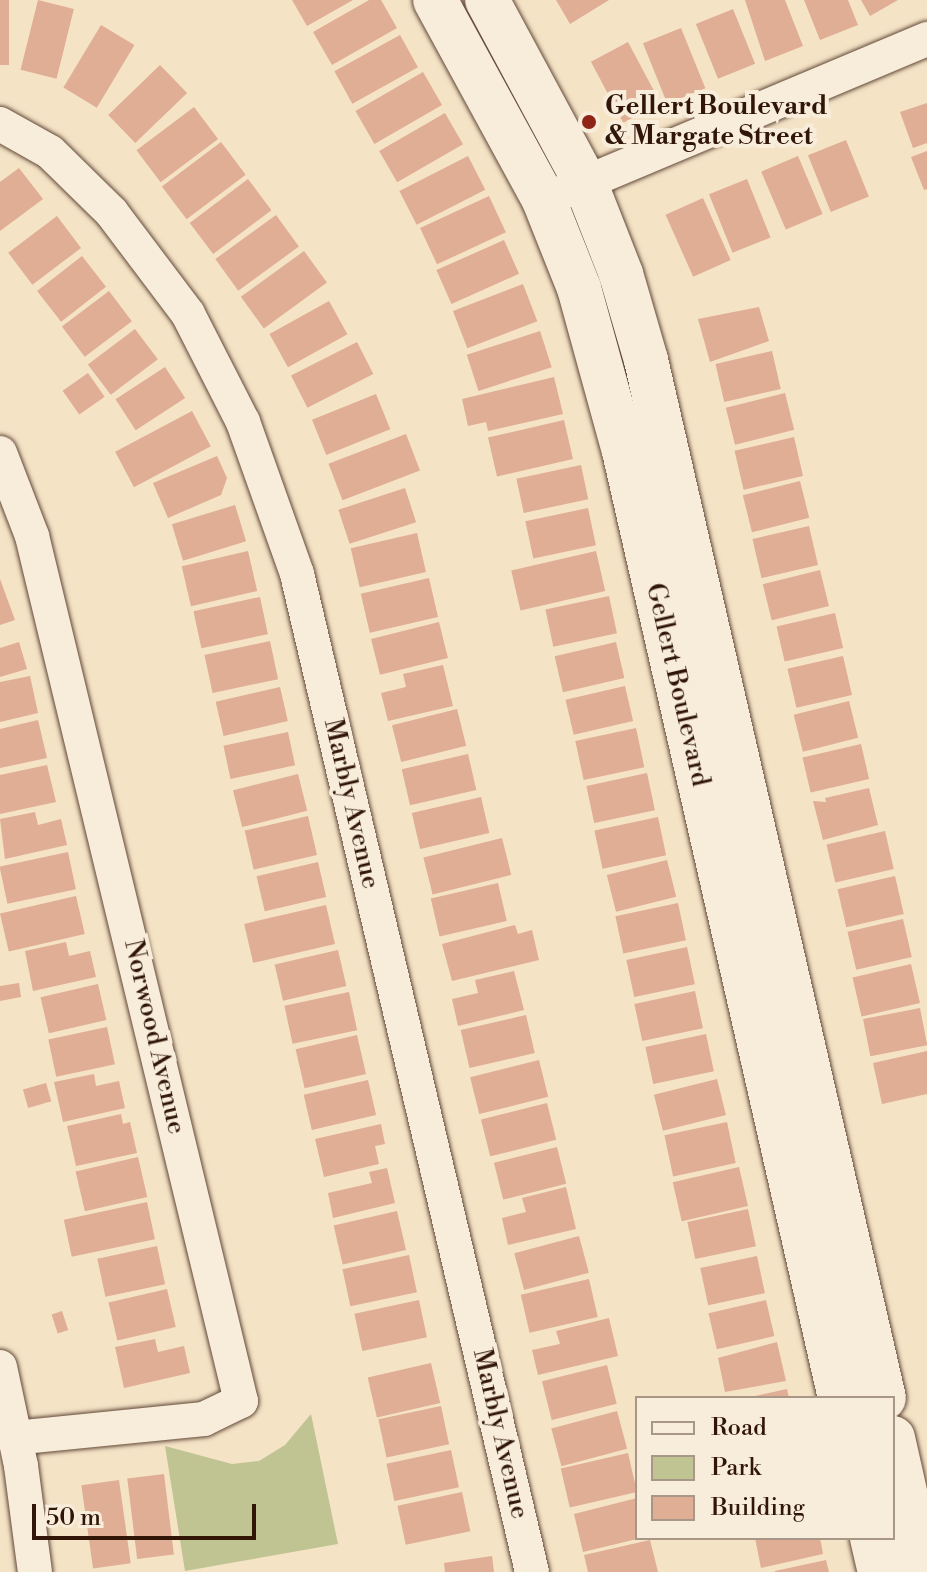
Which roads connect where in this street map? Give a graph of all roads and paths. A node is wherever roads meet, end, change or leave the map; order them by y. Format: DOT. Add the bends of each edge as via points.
graph roads {
  1 [pos="435,0"];
  2 [pos="487,0"];
  3 [pos="927,39"];
  4 [pos="0,124"];
  5 [pos="585,182"];
  6 [pos="544,200"];
  7 [pos="0,453"];
  8 [pos="0,1367"];
  9 [pos="840,1396"];
  10 [pos="884,1396"];
  11 [pos="15,1438"];
  12 [pos="895,1447"];
  13 [pos="872,1540"];
  14 [pos="35,1572"];
  15 [pos="532,1572"];
  16 [pos="880,1572"];
  17 [pos="923,1572"];
  1 -- 6 [label="main road, Gellert Boulevard"];
  2 -- 5 [label="main road, Gellert Boulevard"];
  3 -- 5 [label="street"];
  4 -- 15 [label="street, Marbly Avenue" via="50,152 112,213 188,314 243,422 297,574"];
  5 -- 6 [label="street"];
  5 -- 10 [label="main road, Gellert Boulevard" via="621,274 667,441"];
  6 -- 9 [label="main road, Gellert Boulevard" via="579,288 624,451"];
  7 -- 11 [label="street, Norwood Avenue" via="32,536 241,1401 204,1419"];
  8 -- 11 [label="street"];
  11 -- 14 [label="street"];
  12 -- 17 [label="main road"];
  13 -- 16 [label="main road"];
}
